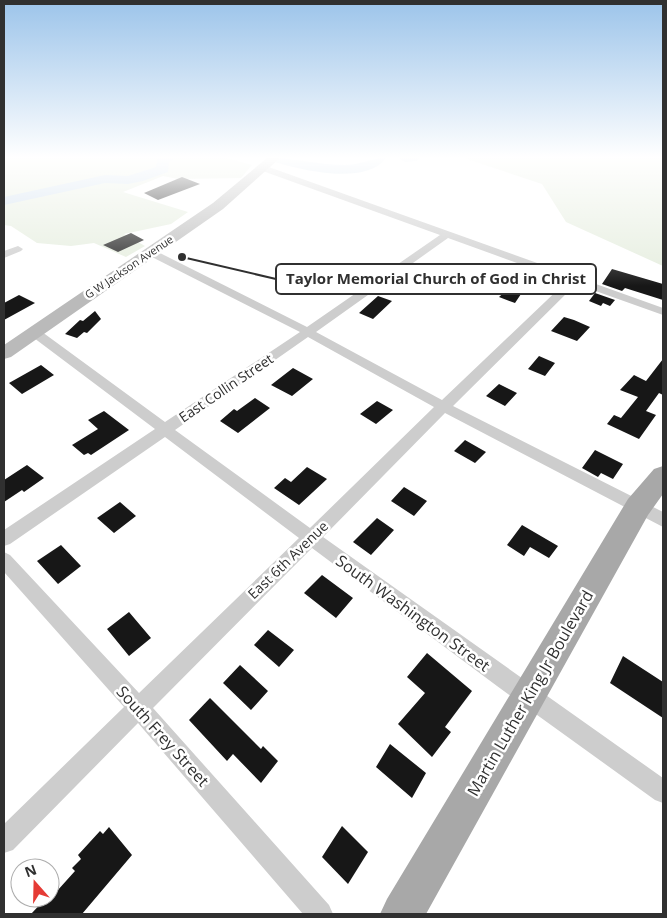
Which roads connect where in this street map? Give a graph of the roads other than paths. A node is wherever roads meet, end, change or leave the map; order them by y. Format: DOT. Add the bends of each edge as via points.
graph roads {
  1 [pos="224,201"];
  2 [pos="360,201"];
  3 [pos="446,235"];
  4 [pos="18,250"];
  5 [pos="150,252"];
  6 [pos="4,255"];
  7 [pos="574,280"];
  8 [pos="663,312"];
  9 [pos="34,332"];
  10 [pos="308,332"];
  11 [pos="4,353"];
  12 [pos="444,407"];
  13 [pos="165,429"];
  14 [pos="663,476"];
  15 [pos="651,513"];
  16 [pos="311,538"];
  17 [pos="4,539"];
  18 [pos="4,560"];
  19 [pos="529,698"];
  20 [pos="138,707"];
  21 [pos="663,792"];
  22 [pos="4,841"];
  23 [pos="320,914"];
  24 [pos="402,914"];
  1 -- 5 [label="street, G W Jackson Avenue"];
  2 -- 3 [label="street"];
  3 -- 7 [label="street"];
  3 -- 10 [label="street, East Collin Street"];
  4 -- 6 [label="street"];
  5 -- 9 [label="street, G W Jackson Avenue"];
  5 -- 10 [label="street"];
  7 -- 8 [label="street"];
  7 -- 12 [label="street, East 6th Avenue"];
  9 -- 11 [label="street, G W Jackson Avenue"];
  9 -- 13 [label="street, South Washington Street"];
  10 -- 12 [label="street"];
  10 -- 13 [label="street, East Collin Street"];
  12 -- 15 [label="street"];
  12 -- 16 [label="street, East 6th Avenue"];
  13 -- 16 [label="street, South Washington Street"];
  13 -- 17 [label="street, East Collin Street"];
  14 -- 15 [label="main road, Martin Luther King Jr Boulevard"];
  15 -- 19 [label="main road, Martin Luther King Jr Boulevard"];
  16 -- 19 [label="street, South Washington Street"];
  16 -- 20 [label="street, East 6th Avenue"];
  18 -- 20 [label="street, South Frey Street"];
  19 -- 21 [label="street, South Washington Street"];
  19 -- 24 [label="main road, Martin Luther King Jr Boulevard"];
  20 -- 22 [label="street, East 6th Avenue"];
  20 -- 23 [label="street, South Frey Street"];
}
